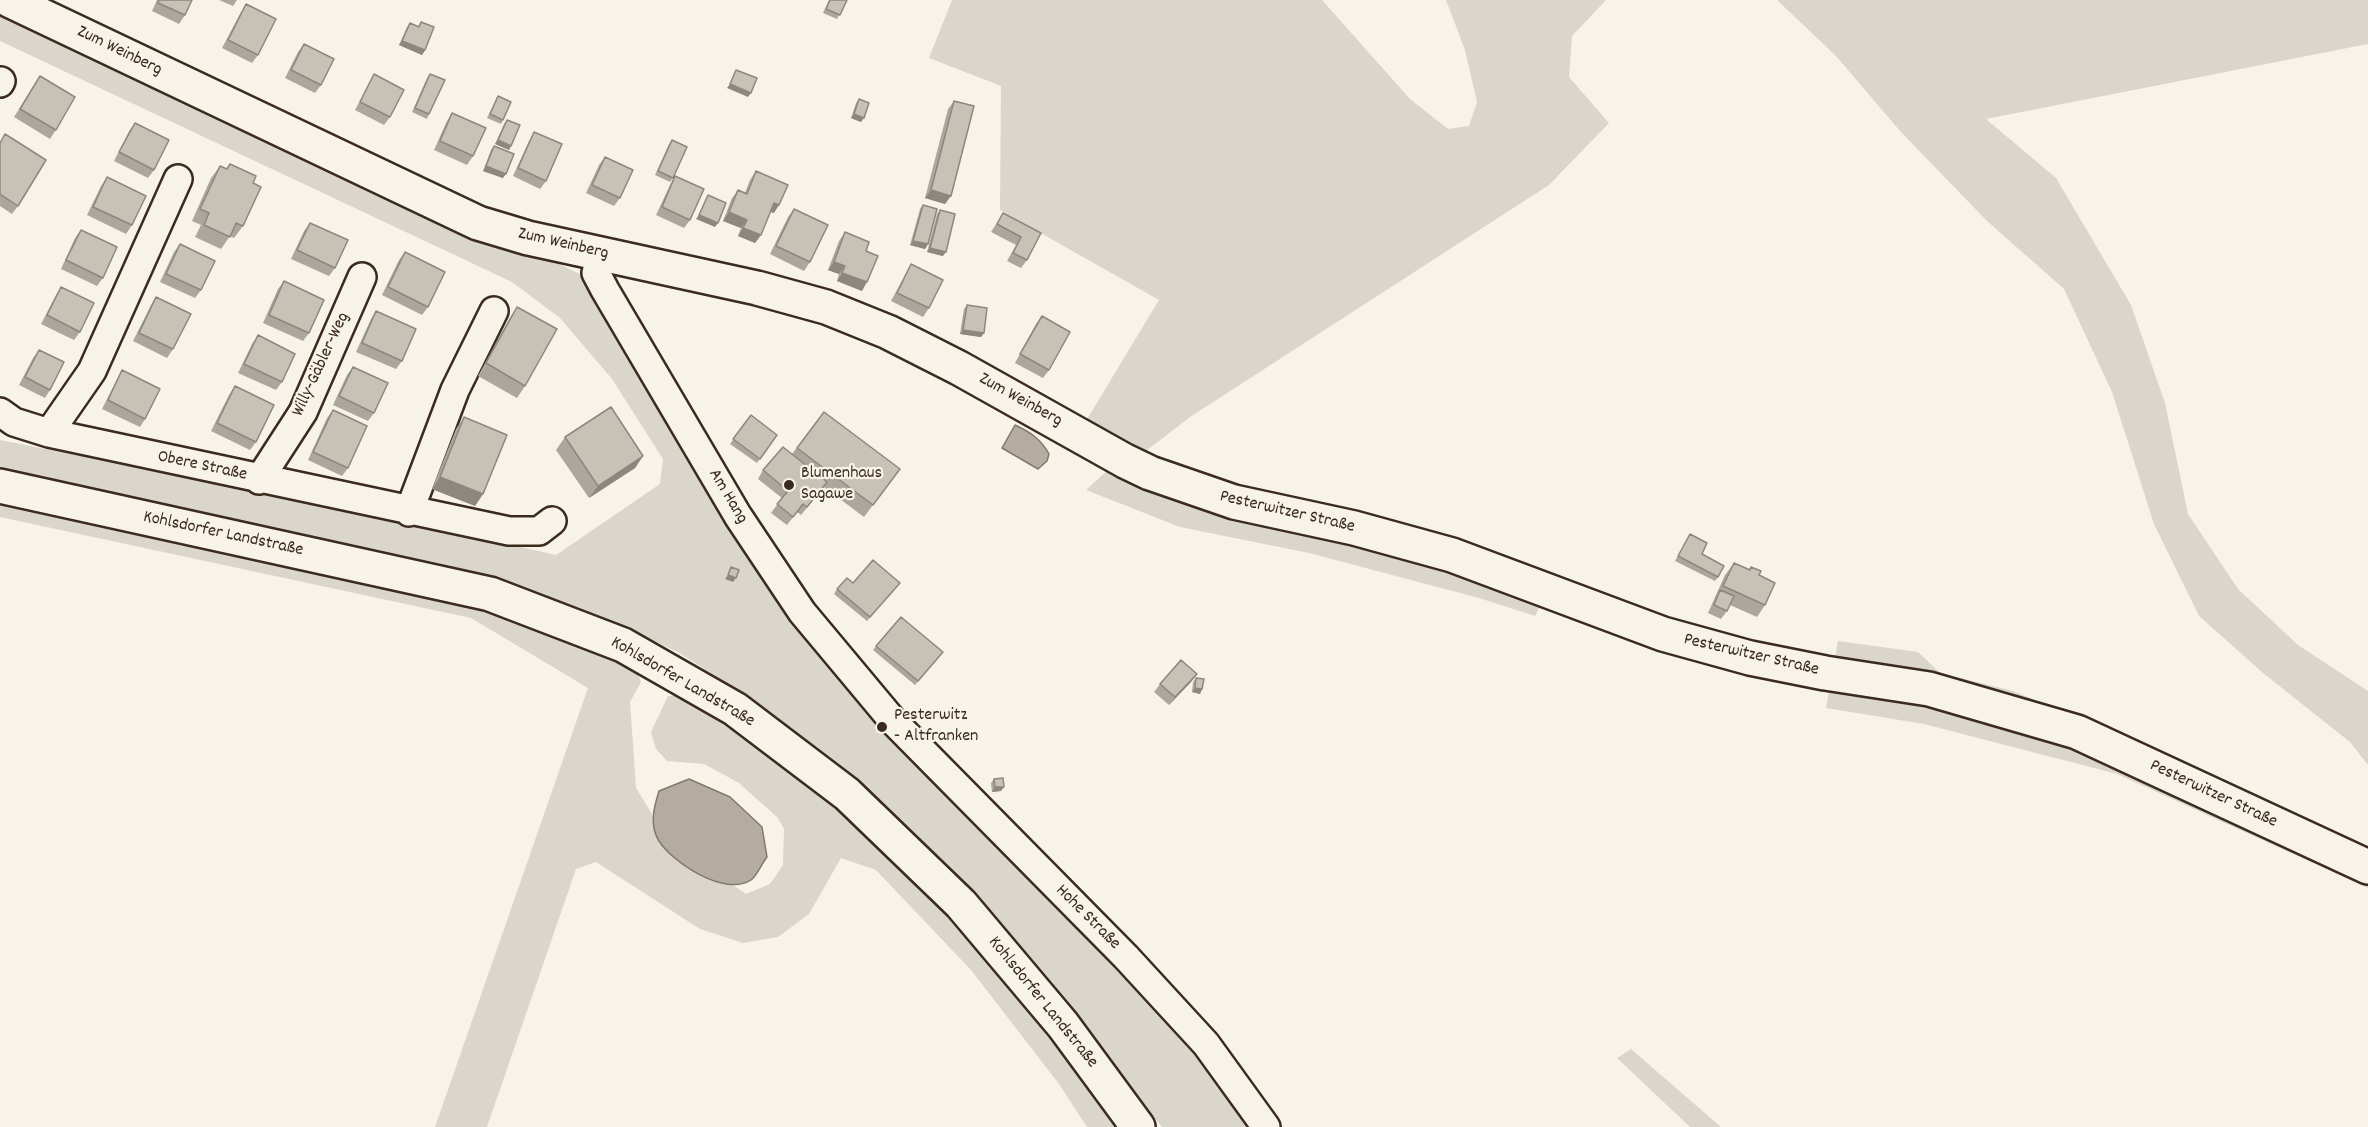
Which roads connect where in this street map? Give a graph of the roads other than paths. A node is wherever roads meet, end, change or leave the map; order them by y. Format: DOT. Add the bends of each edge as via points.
graph roads {
  1 [pos="9,0"];
  2 [pos="178,179"];
  3 [pos="601,254"];
  4 [pos="362,278"];
  5 [pos="494,312"];
  6 [pos="0,412"];
  7 [pos="49,434"];
  8 [pos="1125,461"];
  9 [pos="259,480"];
  10 [pos="0,486"];
  11 [pos="409,512"];
  12 [pos="552,521"];
  13 [pos="893,722"];
  14 [pos="2368,867"];
  15 [pos="1138,1127"];
  16 [pos="1266,1127"];
  1 -- 3 [label="street, Zum Weinberg" via="478,223"];
  2 -- 7 [label="street" via="92,371"];
  3 -- 8 [label="street, Zum Weinberg" via="826,307 888,332 959,368"];
  3 -- 13 [label="street, Am Hang" via="596,273 738,516 792,600"];
  4 -- 9 [label="street, Willy-Gäbler-Weg" via="303,412"];
  5 -- 11 [label="street" via="454,390"];
  6 -- 7 [label="street, Obere Straße" via="14,423"];
  7 -- 9 [label="street, Obere Straße"];
  8 -- 14 [label="street, Pesterwitzer Straße" via="1234,502 1354,528 1452,555 1663,634 1825,674 1929,689 2077,732"];
  9 -- 11 [label="street, Obere Straße"];
  10 -- 15 [label="street, Kohlsdorfer Landstraße" via="490,594 623,645 735,709 847,794 961,904 1063,1025"];
  11 -- 12 [label="street, Obere Straße" via="508,531 539,531"];
  13 -- 16 [label="street, Hohe Straße" via="1206,1044"];
}
